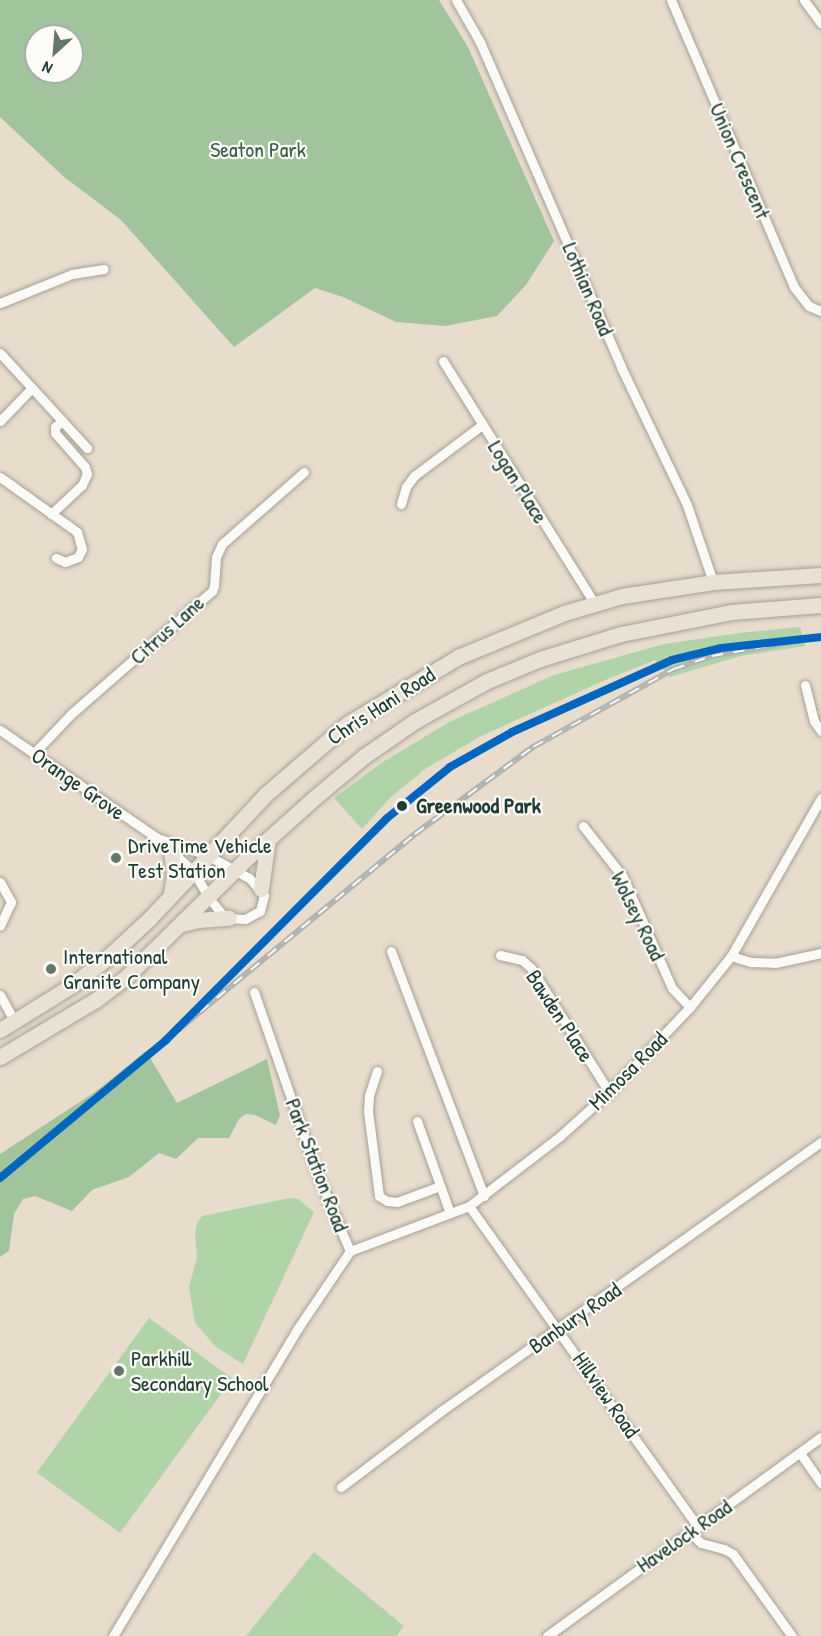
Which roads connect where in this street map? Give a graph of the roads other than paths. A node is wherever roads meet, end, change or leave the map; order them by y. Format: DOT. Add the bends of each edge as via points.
graph roads {
  1 [pos="456,0"];
  2 [pos="671,0"];
  3 [pos="804,0"];
  4 [pos="821,23"];
  5 [pos="104,269"];
  6 [pos="0,303"];
  7 [pos="821,311"];
  8 [pos="0,353"];
  9 [pos="442,361"];
  10 [pos="32,388"];
  11 [pos="0,421"];
  12 [pos="62,421"];
  13 [pos="482,424"];
  14 [pos="87,448"];
  15 [pos="304,472"];
  16 [pos="0,477"];
  17 [pos="401,504"];
  18 [pos="51,514"];
  19 [pos="56,558"];
  20 [pos="821,575"];
  21 [pos="714,582"];
  22 [pos="594,603"];
  23 [pos="821,605"];
  24 [pos="805,684"];
  25 [pos="0,730"];
  26 [pos="821,731"];
  27 [pos="34,753"];
  28 [pos="821,798"];
  29 [pos="583,826"];
  30 [pos="157,838"];
  31 [pos="268,839"];
  32 [pos="171,850"];
  33 [pos="207,855"];
  34 [pos="236,870"];
  35 [pos="193,871"];
  36 [pos="0,882"];
  37 [pos="261,889"];
  38 [pos="171,895"];
  39 [pos="208,898"];
  40 [pos="229,918"];
  41 [pos="181,925"];
  42 [pos="0,926"];
  43 [pos="391,951"];
  44 [pos="821,953"];
  45 [pos="500,955"];
  46 [pos="731,956"];
  47 [pos="254,992"];
  48 [pos="0,995"];
  49 [pos="690,1007"];
  50 [pos="15,1022"];
  51 [pos="0,1030"];
  52 [pos="0,1057"];
  53 [pos="377,1071"];
  54 [pos="609,1092"];
  55 [pos="417,1121"];
  56 [pos="821,1142"];
  57 [pos="440,1186"];
  58 [pos="484,1196"];
  59 [pos="469,1206"];
  60 [pos="450,1213"];
  61 [pos="350,1251"];
  62 [pos="559,1329"];
  63 [pos="821,1437"];
  64 [pos="800,1453"];
  65 [pos="821,1483"];
  66 [pos="342,1487"];
  67 [pos="694,1530"];
  68 [pos="112,1636"];
  69 [pos="547,1636"];
  70 [pos="792,1636"];
  1 -- 21 [label="street, Lothian Road" via="480,42 621,367 687,505"];
  2 -- 7 [label="street, Union Crescent" via="794,287 809,306"];
  3 -- 4 [label="street"];
  5 -- 6 [label="street" via="72,274"];
  8 -- 10 [label="street"];
  9 -- 13 [label="street, Logan Place"];
  10 -- 11 [label="street"];
  10 -- 12 [label="street"];
  12 -- 14 [label="street"];
  12 -- 18 [label="street" via="55,427 55,433 87,474 82,485"];
  13 -- 17 [label="street" via="414,476"];
  13 -- 22 [label="street, Logan Place"];
  15 -- 27 [label="street, Citrus Lane" via="222,544 216,557 212,591 71,714"];
  16 -- 18 [label="street"];
  18 -- 19 [label="street" via="77,532 81,542 81,553 74,560"];
  20 -- 21 [label="main road, Chris Hani Road"];
  21 -- 22 [label="main road, Chris Hani Road"];
  22 -- 33 [label="main road, Chris Hani Road" via="458,657 347,724 266,794"];
  23 -- 31 [label="main road, Chris Hani Road" via="731,612 621,634 540,659 487,681 415,721 363,758"];
  24 -- 26 [label="street" via="814,721"];
  25 -- 27 [label="street, Orange Grove"];
  27 -- 30 [label="street, Orange Grove"];
  28 -- 46 [label="street, Mimosa Road"];
  29 -- 49 [label="street, Wolsey Road" via="623,877 672,988"];
  30 -- 32 [label="street, Orange Grove"];
  30 -- 33 [label="street, Orange Grove"];
  31 -- 34 [label="main road, Chris Hani Road"];
  31 -- 37 [label="main road"];
  32 -- 35 [label="street, Orange Grove"];
  32 -- 38 [label="main road"];
  33 -- 34 [label="street, Orange Grove"];
  33 -- 35 [label="main road, Chris Hani Road"];
  34 -- 37 [label="street, Orange Grove"];
  34 -- 39 [label="main road, Chris Hani Road"];
  35 -- 38 [label="main road, Chris Hani Road"];
  35 -- 39 [label="street, Orange Grove"];
  36 -- 42 [label="street" via="11,902"];
  37 -- 40 [label="street" via="263,902 257,915"];
  38 -- 50 [label="main road, Chris Hani Road" via="108,957"];
  39 -- 40 [label="street, Orange Grove"];
  39 -- 41 [label="main road, Chris Hani Road"];
  40 -- 41 [label="main road"];
  41 -- 52 [label="main road, Chris Hani Road" via="97,999"];
  43 -- 58 [label="street"];
  44 -- 46 [label="street" via="775,963"];
  45 -- 54 [label="street, Bawden Place" via="522,960 531,968"];
  46 -- 49 [label="street, Mimosa Road"];
  47 -- 61 [label="street, Park Station Road" via="318,1176"];
  48 -- 50 [label="street"];
  49 -- 54 [label="street, Mimosa Road"];
  50 -- 51 [label="main road, Chris Hani Road"];
  53 -- 57 [label="street" via="368,1111 379,1196 397,1202"];
  54 -- 58 [label="street, Mimosa Road"];
  55 -- 57 [label="street"];
  56 -- 62 [label="street, Banbury Road"];
  57 -- 60 [label="street"];
  58 -- 59 [label="street, Mimosa Road"];
  59 -- 60 [label="street, Mimosa Road"];
  59 -- 62 [label="street, Hillview Road"];
  60 -- 61 [label="street, Mimosa Road"];
  61 -- 68 [label="street, Park Station Road" via="298,1328"];
  62 -- 66 [label="street, Banbury Road" via="441,1411"];
  62 -- 67 [label="street, Hillview Road"];
  63 -- 64 [label="street, Havelock Road"];
  64 -- 65 [label="street"];
  64 -- 67 [label="street, Havelock Road"];
  67 -- 69 [label="street, Havelock Road"];
  67 -- 70 [label="street" via="701,1543 733,1554"];
}
